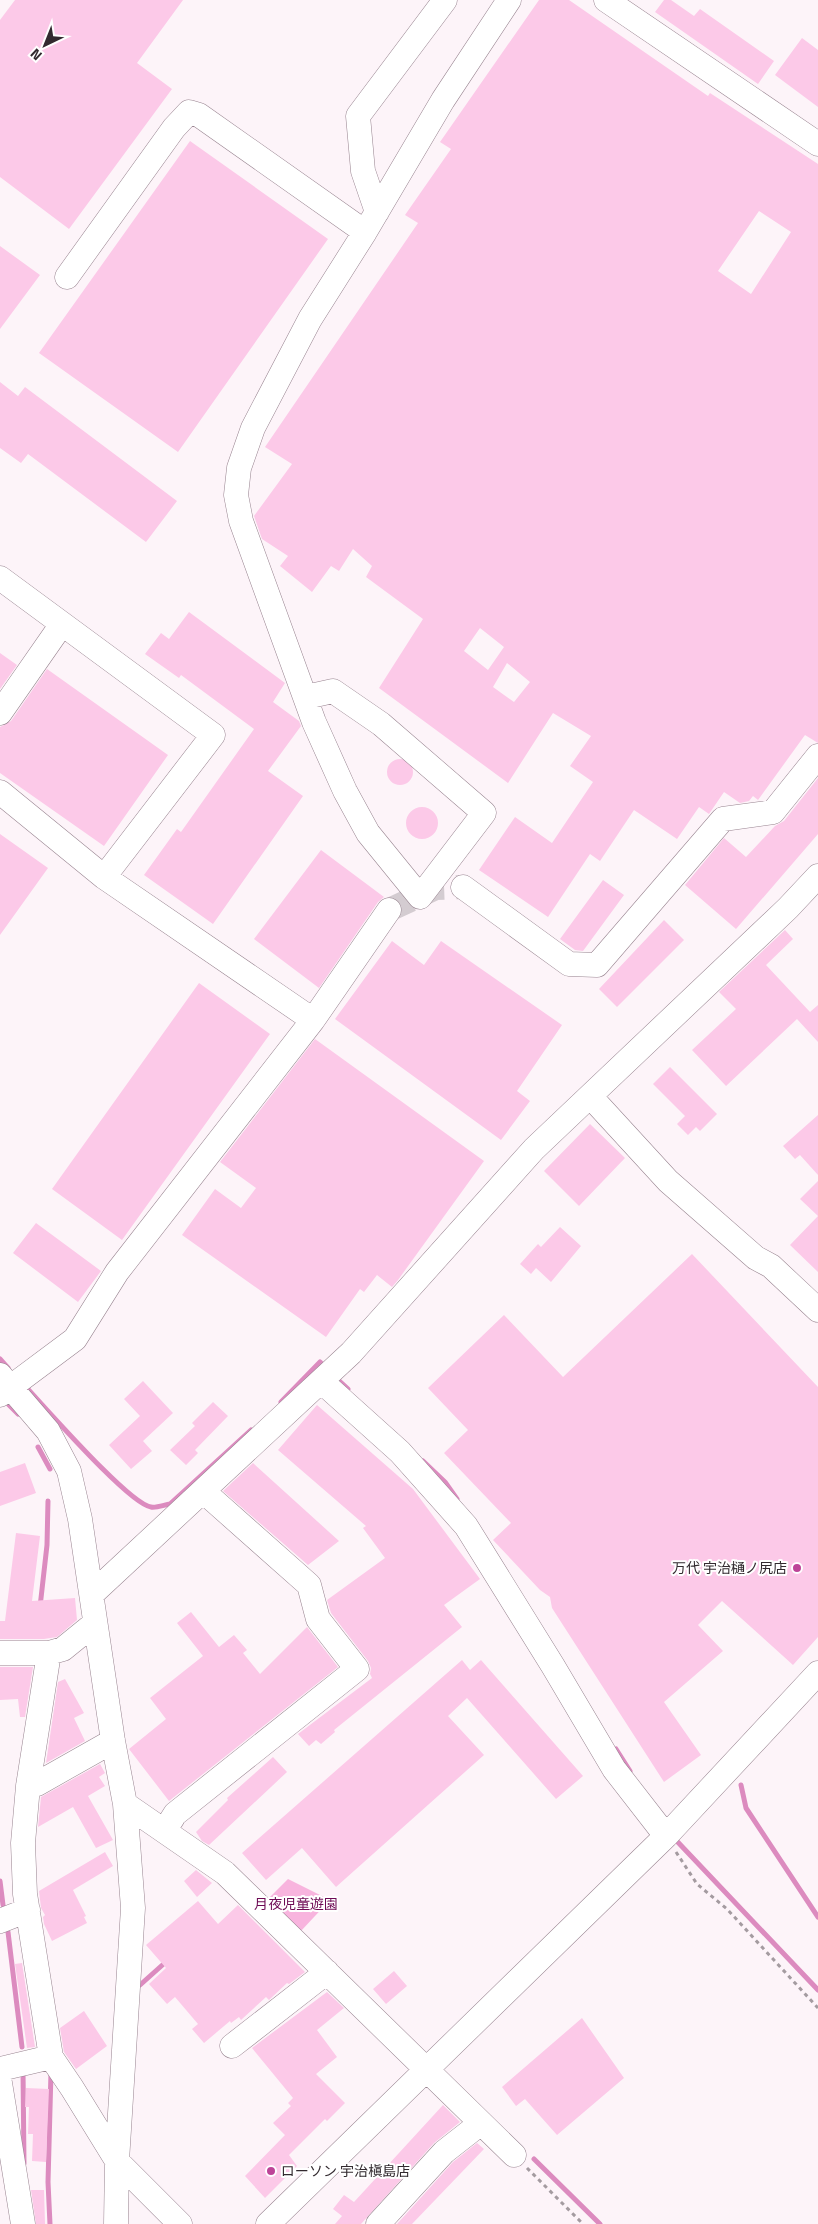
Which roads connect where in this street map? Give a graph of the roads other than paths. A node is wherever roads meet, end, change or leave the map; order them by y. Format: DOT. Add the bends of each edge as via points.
graph roads {
  1 [pos="445,0"];
  2 [pos="509,0"];
  3 [pos="606,0"];
  4 [pos="818,144"];
  5 [pos="377,212"];
  6 [pos="365,232"];
  7 [pos="67,277"];
  8 [pos="0,578"];
  9 [pos="62,624"];
  10 [pos="306,697"];
  11 [pos="0,713"];
  12 [pos="818,756"];
  13 [pos="0,792"];
  14 [pos="818,876"];
  15 [pos="104,877"];
  16 [pos="463,886"];
  17 [pos="389,910"];
  18 [pos="312,1020"];
  19 [pos="590,1096"];
  20 [pos="818,1310"];
  21 [pos="321,1382"];
  22 [pos="4,1385"];
  23 [pos="203,1491"];
  24 [pos="92,1594"];
  25 [pos="95,1622"];
  26 [pos="0,1653"];
  27 [pos="49,1653"];
  28 [pos="818,1673"];
  29 [pos="113,1741"];
  30 [pos="28,1786"];
  31 [pos="125,1804"];
  32 [pos="165,1830"];
  33 [pos="666,1836"];
  34 [pos="28,1910"];
  35 [pos="0,1921"];
  36 [pos="327,1972"];
  37 [pos="232,2046"];
  38 [pos="50,2057"];
  39 [pos="0,2069"];
  40 [pos="427,2069"];
  41 [pos="0,2083"];
  42 [pos="481,2123"];
  43 [pos="514,2155"];
  44 [pos="118,2161"];
  45 [pos="24,2224"];
  46 [pos="116,2224"];
  47 [pos="180,2224"];
  48 [pos="268,2224"];
  49 [pos="378,2224"];
  1 -- 5 [label="street" via="358,116 363,171"];
  2 -- 5 [label="street" via="442,100"];
  3 -- 4 [label="street"];
  5 -- 6 [label="street"];
  6 -- 7 [label="street" via="199,115 189,112 174,128"];
  6 -- 10 [label="street" via="310,319 253,428 239,468 236,495 241,521"];
  8 -- 9 [label="street"];
  9 -- 11 [label="street"];
  9 -- 15 [label="street" via="213,735"];
  10 -- 10 [label="street" via="345,792 368,833 420,897 484,813 381,724 333,691"];
  12 -- 16 [label="street" via="773,812 723,819 596,965 570,964"];
  13 -- 15 [label="street"];
  14 -- 19 [label="street"];
  15 -- 18 [label="street"];
  17 -- 18 [label="street"];
  18 -- 22 [label="street" via="117,1272 75,1339"];
  19 -- 20 [label="street" via="668,1181 756,1258 771,1266"];
  19 -- 21 [label="street" via="534,1149 351,1353"];
  21 -- 23 [label="street"];
  21 -- 33 [label="street" via="400,1452 466,1526 614,1769"];
  22 -- 24 [label="street" via="48,1432 69,1471"];
  23 -- 24 [label="street"];
  23 -- 32 [label="street" via="309,1586 318,1619 357,1669 175,1814"];
  24 -- 25 [label="street"];
  25 -- 27 [label="street" via="63,1649"];
  25 -- 29 [label="street"];
  26 -- 27 [label="street"];
  27 -- 30 [label="street"];
  28 -- 33 [label="street"];
  29 -- 30 [label="street"];
  29 -- 31 [label="street"];
  30 -- 34 [label="street" via="23,1844"];
  31 -- 32 [label="street"];
  31 -- 44 [label="street" via="133,1908"];
  32 -- 36 [label="street" via="225,1873"];
  33 -- 40 [label="street"];
  34 -- 35 [label="street"];
  34 -- 38 [label="street"];
  36 -- 37 [label="street"];
  36 -- 40 [label="street"];
  38 -- 39 [label="street"];
  38 -- 44 [label="street"];
  40 -- 42 [label="street"];
  40 -- 48 [label="street"];
  41 -- 45 [label="street"];
  42 -- 43 [label="street"];
  42 -- 49 [label="street" via="444,2152"];
  44 -- 46 [label="street"];
  44 -- 47 [label="street"];
}
